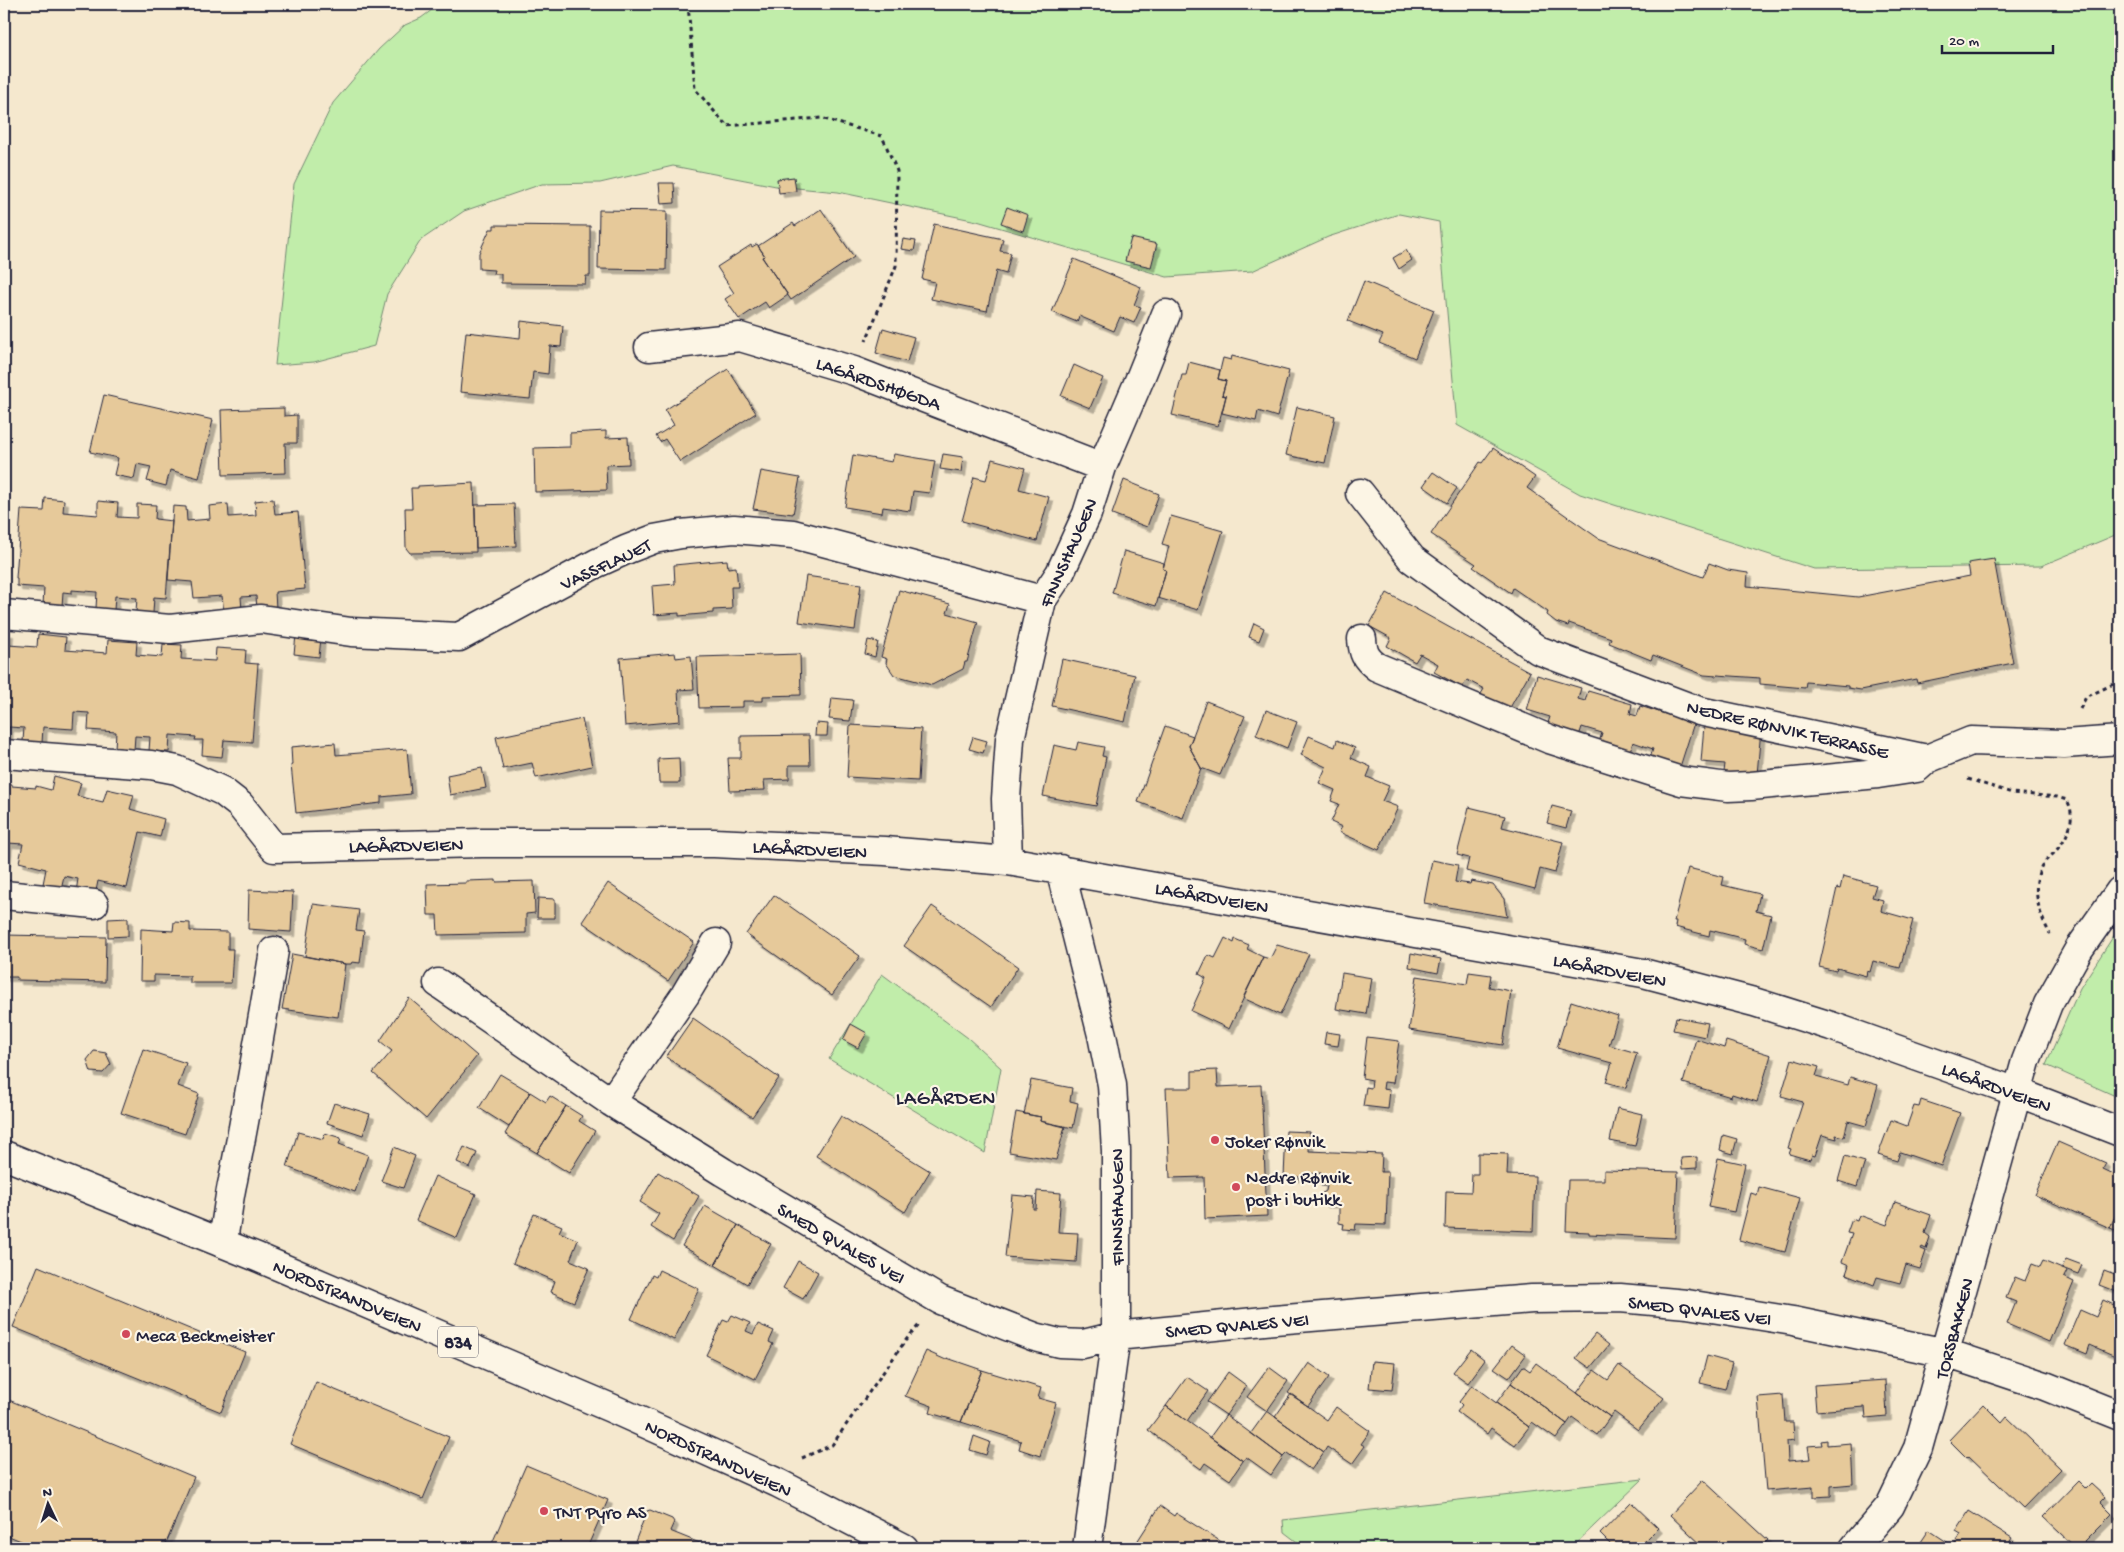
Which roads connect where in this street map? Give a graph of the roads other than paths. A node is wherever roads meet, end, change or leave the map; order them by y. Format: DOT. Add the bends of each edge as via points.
graph roads {
  1 [pos="1166,314"];
  2 [pos="649,346"];
  3 [pos="1102,467"];
  4 [pos="1360,493"];
  5 [pos="1042,600"];
  6 [pos="4,614"];
  7 [pos="1362,639"];
  8 [pos="2120,740"];
  9 [pos="4,754"];
  10 [pos="1927,759"];
  11 [pos="1008,861"];
  12 [pos="1060,869"];
  13 [pos="2120,891"];
  14 [pos="4,895"];
  15 [pos="94,904"];
  16 [pos="716,943"];
  17 [pos="274,951"];
  18 [pos="438,983"];
  19 [pos="2017,1092"];
  20 [pos="610,1102"];
  21 [pos="2120,1132"];
  22 [pos="4,1155"];
  23 [pos="222,1244"];
  24 [pos="1116,1336"];
  25 [pos="1946,1354"];
  26 [pos="2120,1416"];
  27 [pos="904,1548"];
  28 [pos="1087,1548"];
  29 [pos="1854,1548"];
  1 -- 3 [label="street, FINNSHAUGEN"];
  2 -- 3 [label="street, LAGÅRDSHØGDA" via="740,337 854,372"];
  3 -- 5 [label="street, FINNSHAUGEN" via="1087,514 1060,573"];
  4 -- 10 [label="street, NEDRE RØNVIK TERRASSE" via="1412,559 1538,650 1699,711"];
  5 -- 6 [label="street, VASSFLAUET" via="793,534 734,530 681,534 628,549 459,637 351,632 261,619 170,629"];
  5 -- 11 [label="street, FINNSHAUGEN" via="1010,739 1006,799"];
  7 -- 10 [label="street, NEDRE RØNVIK TERRASSE" via="1363,653 1377,666 1550,739 1681,780 1728,786 1770,784 1917,768"];
  8 -- 10 [label="street, NEDRE RØNVIK TERRASSE" via="2064,744 1971,741"];
  9 -- 11 [label="street, LAGÅRDVEIEN" via="151,765 177,770 222,791 240,805 274,848 482,842 714,843"];
  11 -- 12 [label="street, LAGÅRDVEIEN"];
  12 -- 19 [label="street, LAGÅRDVEIEN" via="1643,973 1832,1026"];
  12 -- 24 [label="street, FINNSHAUGEN" via="1112,1085 1116,1151"];
  13 -- 19 [label="street, TORSBAKKEN" via="2079,949 2048,1004"];
  14 -- 15 [label="street"];
  16 -- 20 [label="street" via="685,995"];
  17 -- 23 [label="street"];
  18 -- 20 [label="street, SMED QVALES VEI"];
  19 -- 21 [label="street, LAGÅRDVEIEN"];
  19 -- 25 [label="street, TORSBAKKEN"];
  20 -- 24 [label="street, SMED QVALES VEI" via="940,1300 1035,1337 1059,1343 1082,1344"];
  22 -- 23 [label="street, NORDSTRANDVEIEN / 834"];
  23 -- 27 [label="street, NORDSTRANDVEIEN / 834" via="257,1256 612,1408 778,1482"];
  24 -- 25 [label="street, SMED QVALES VEI" via="1532,1299 1620,1298 1687,1304 1793,1321"];
  24 -- 28 [label="street, FINNSHAUGEN"];
  25 -- 26 [label="street, SMED QVALES VEI" via="2046,1386"];
  25 -- 29 [label="street, TORSBAKKEN" via="1918,1448 1890,1506"];
}
